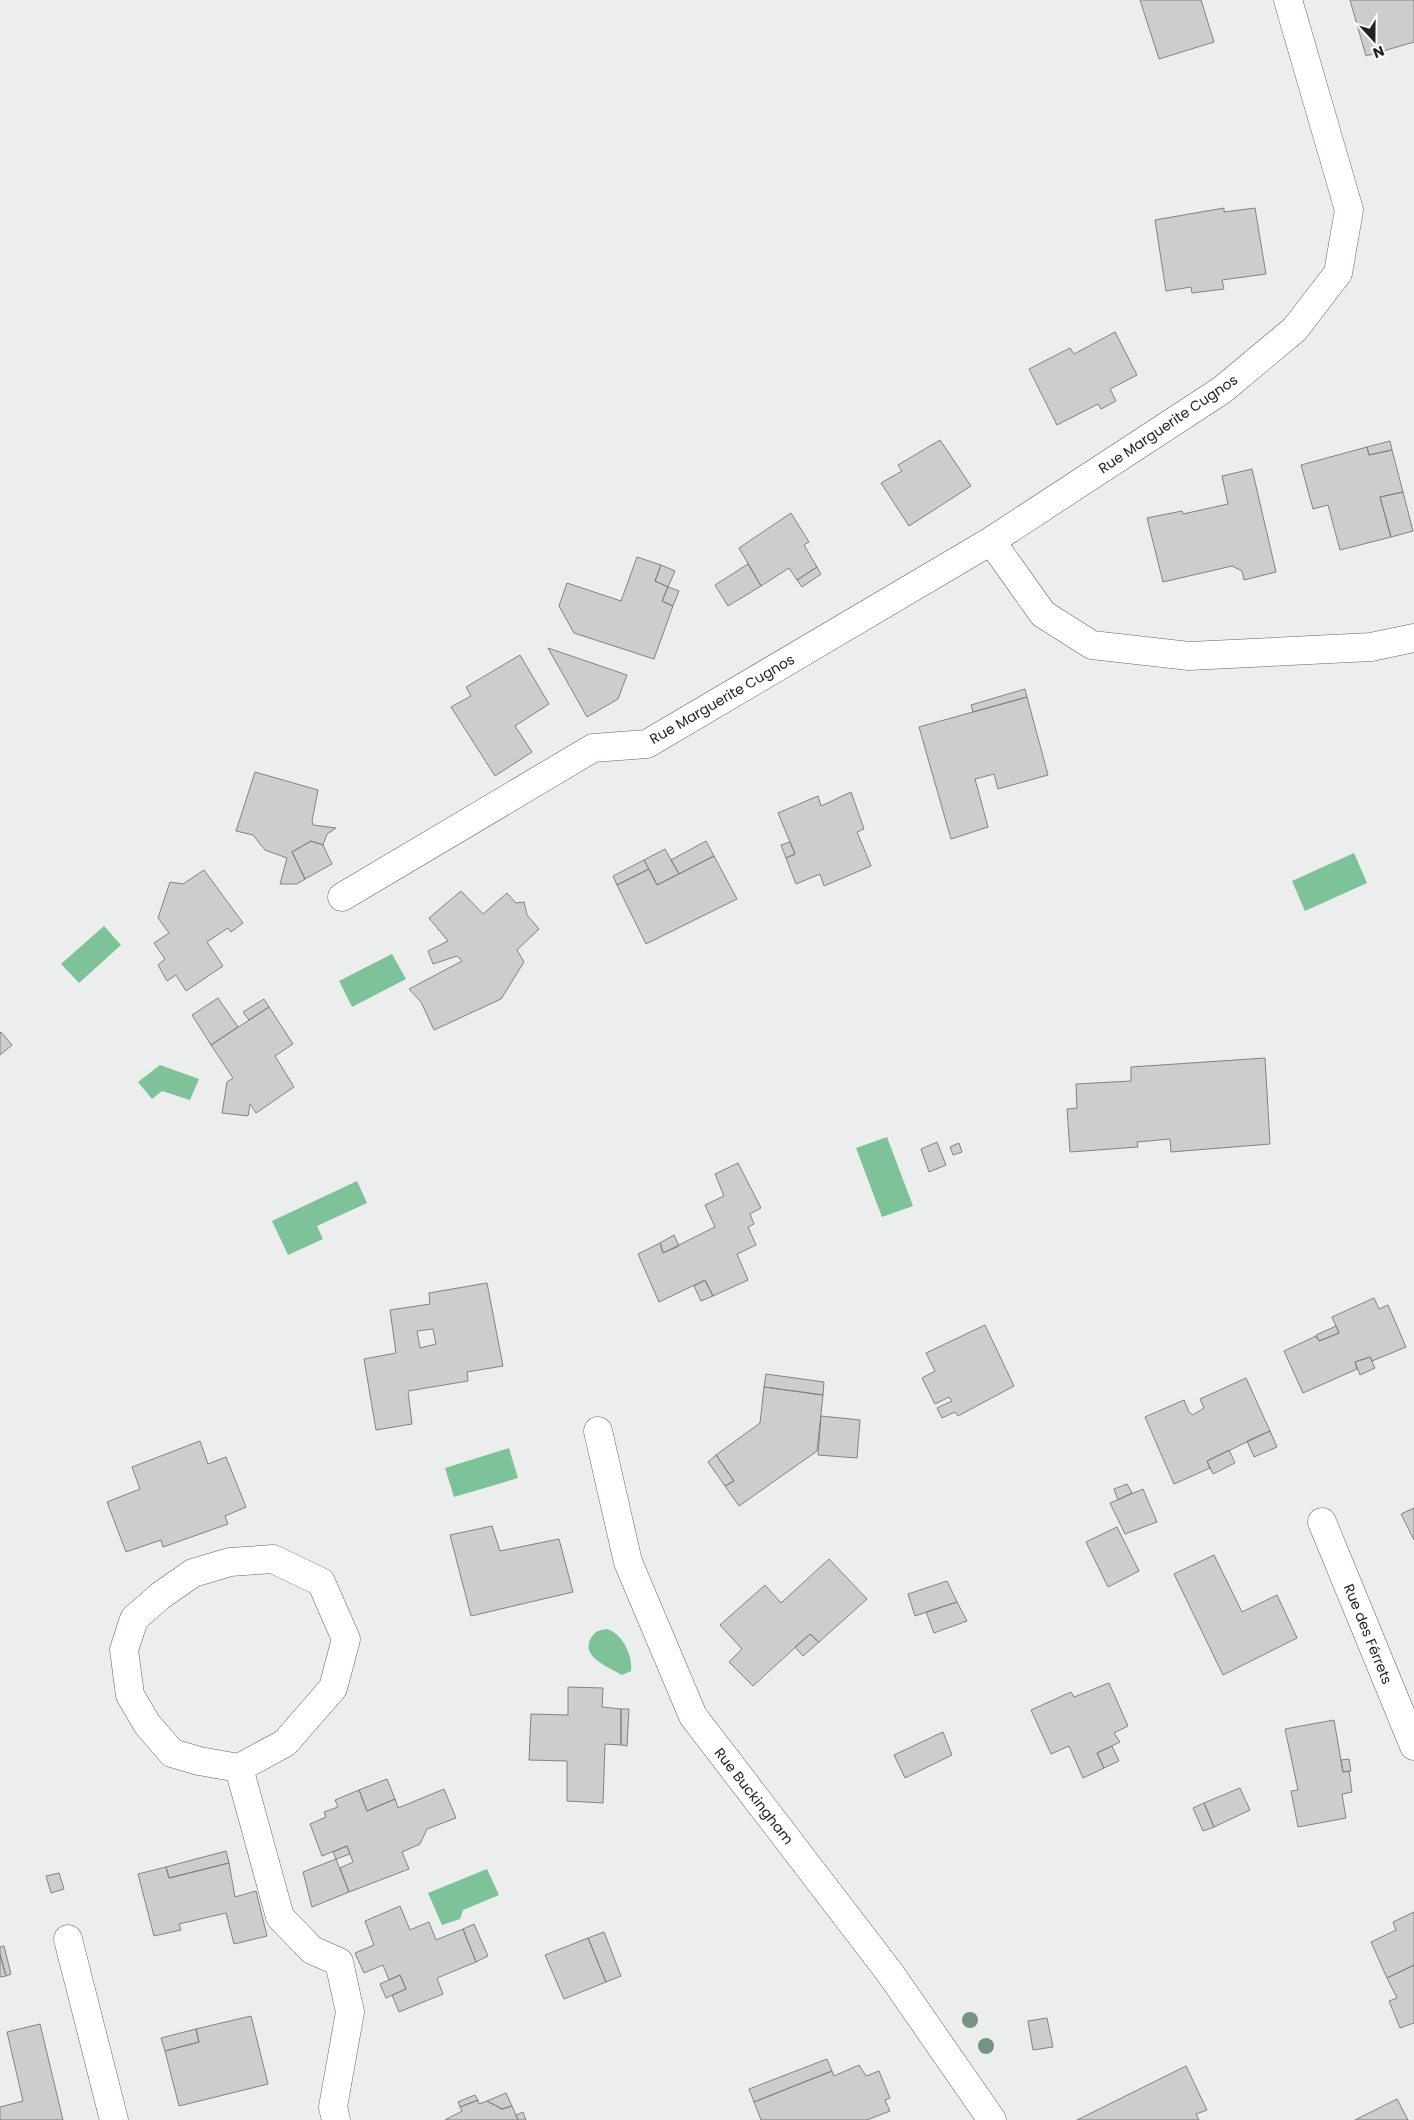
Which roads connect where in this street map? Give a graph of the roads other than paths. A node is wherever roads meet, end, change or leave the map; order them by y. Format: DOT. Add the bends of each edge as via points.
graph roads {
  1 [pos="1288,0"];
  2 [pos="991,541"];
  3 [pos="1414,638"];
  4 [pos="342,897"];
  5 [pos="598,1431"];
  6 [pos="1322,1522"];
  7 [pos="1414,1746"];
  8 [pos="239,1768"];
  9 [pos="68,1939"];
  10 [pos="114,2120"];
  11 [pos="336,2120"];
  12 [pos="992,2120"];
  1 -- 2 [label="street, Rue Marguerite Cugnos" via="1348,210 1338,273 1295,329 1222,390"];
  2 -- 3 [label="street" via="1043,614 1092,645 1189,656 1371,647"];
  2 -- 4 [label="street, Rue Marguerite Cugnos" via="647,744 593,748"];
  5 -- 12 [label="street, Rue Buckingham" via="628,1562 692,1716 890,1973"];
  6 -- 7 [label="street, Rue des Férrets"];
  8 -- 8 [label="street" via="285,1743 334,1688 346,1639 321,1582 273,1559 230,1562 193,1574 160,1596 134,1619 124,1650 130,1695 146,1724 172,1753"];
  8 -- 11 [label="street" via="280,1917 312,1950 339,1962 350,2012 333,2107"];
  9 -- 10 [label="street"];
}
